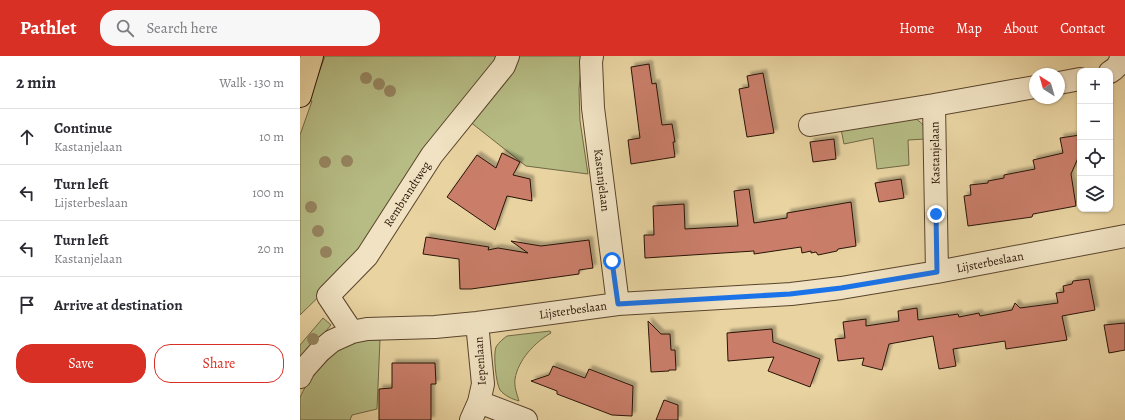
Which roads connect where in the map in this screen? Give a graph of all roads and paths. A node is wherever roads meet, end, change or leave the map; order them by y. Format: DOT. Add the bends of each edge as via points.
graph roads {
  1 [pos="312,56"];
  2 [pos="508,56"];
  3 [pos="592,56"];
  4 [pos="1121,56"];
  5 [pos="1113,70"];
  6 [pos="1077,80"];
  7 [pos="1065,82"];
  8 [pos="1029,88"];
  9 [pos="300,96"];
  10 [pos="934,105"];
  11 [pos="810,125"];
  12 [pos="1125,236"];
  13 [pos="937,272"];
  14 [pos="618,304"];
  15 [pos="477,323"];
  16 [pos="352,332"];
  17 [pos="300,377"];
  18 [pos="475,411"];
  19 [pos="526,420"];
  1 -- 9 [label="main road"];
  2 -- 16 [label="street, Rembrandtweg" via="504,66 432,155 367,256 328,296"];
  3 -- 14 [label="street, Kastanjelaan" via="593,108"];
  4 -- 5 [label="street" via="1121,61"];
  6 -- 7 [label="street"];
  8 -- 10 [label="street, Kastanjelaan"];
  10 -- 11 [label="street, Kastanjelaan"];
  10 -- 13 [label="street, Kastanjelaan"];
  12 -- 13 [label="street, Lijsterbeslaan"];
  13 -- 14 [label="street, Lijsterbeslaan" via="790,294"];
  14 -- 15 [label="street, Lijsterbeslaan"];
  15 -- 16 [label="street, Lijsterbeslaan"];
  15 -- 18 [label="street, Iepenlaan" via="483,384"];
  16 -- 17 [label="street, Lijsterbeslaan" via="332,341 320,351"];
  18 -- 19 [label="street"];
}
